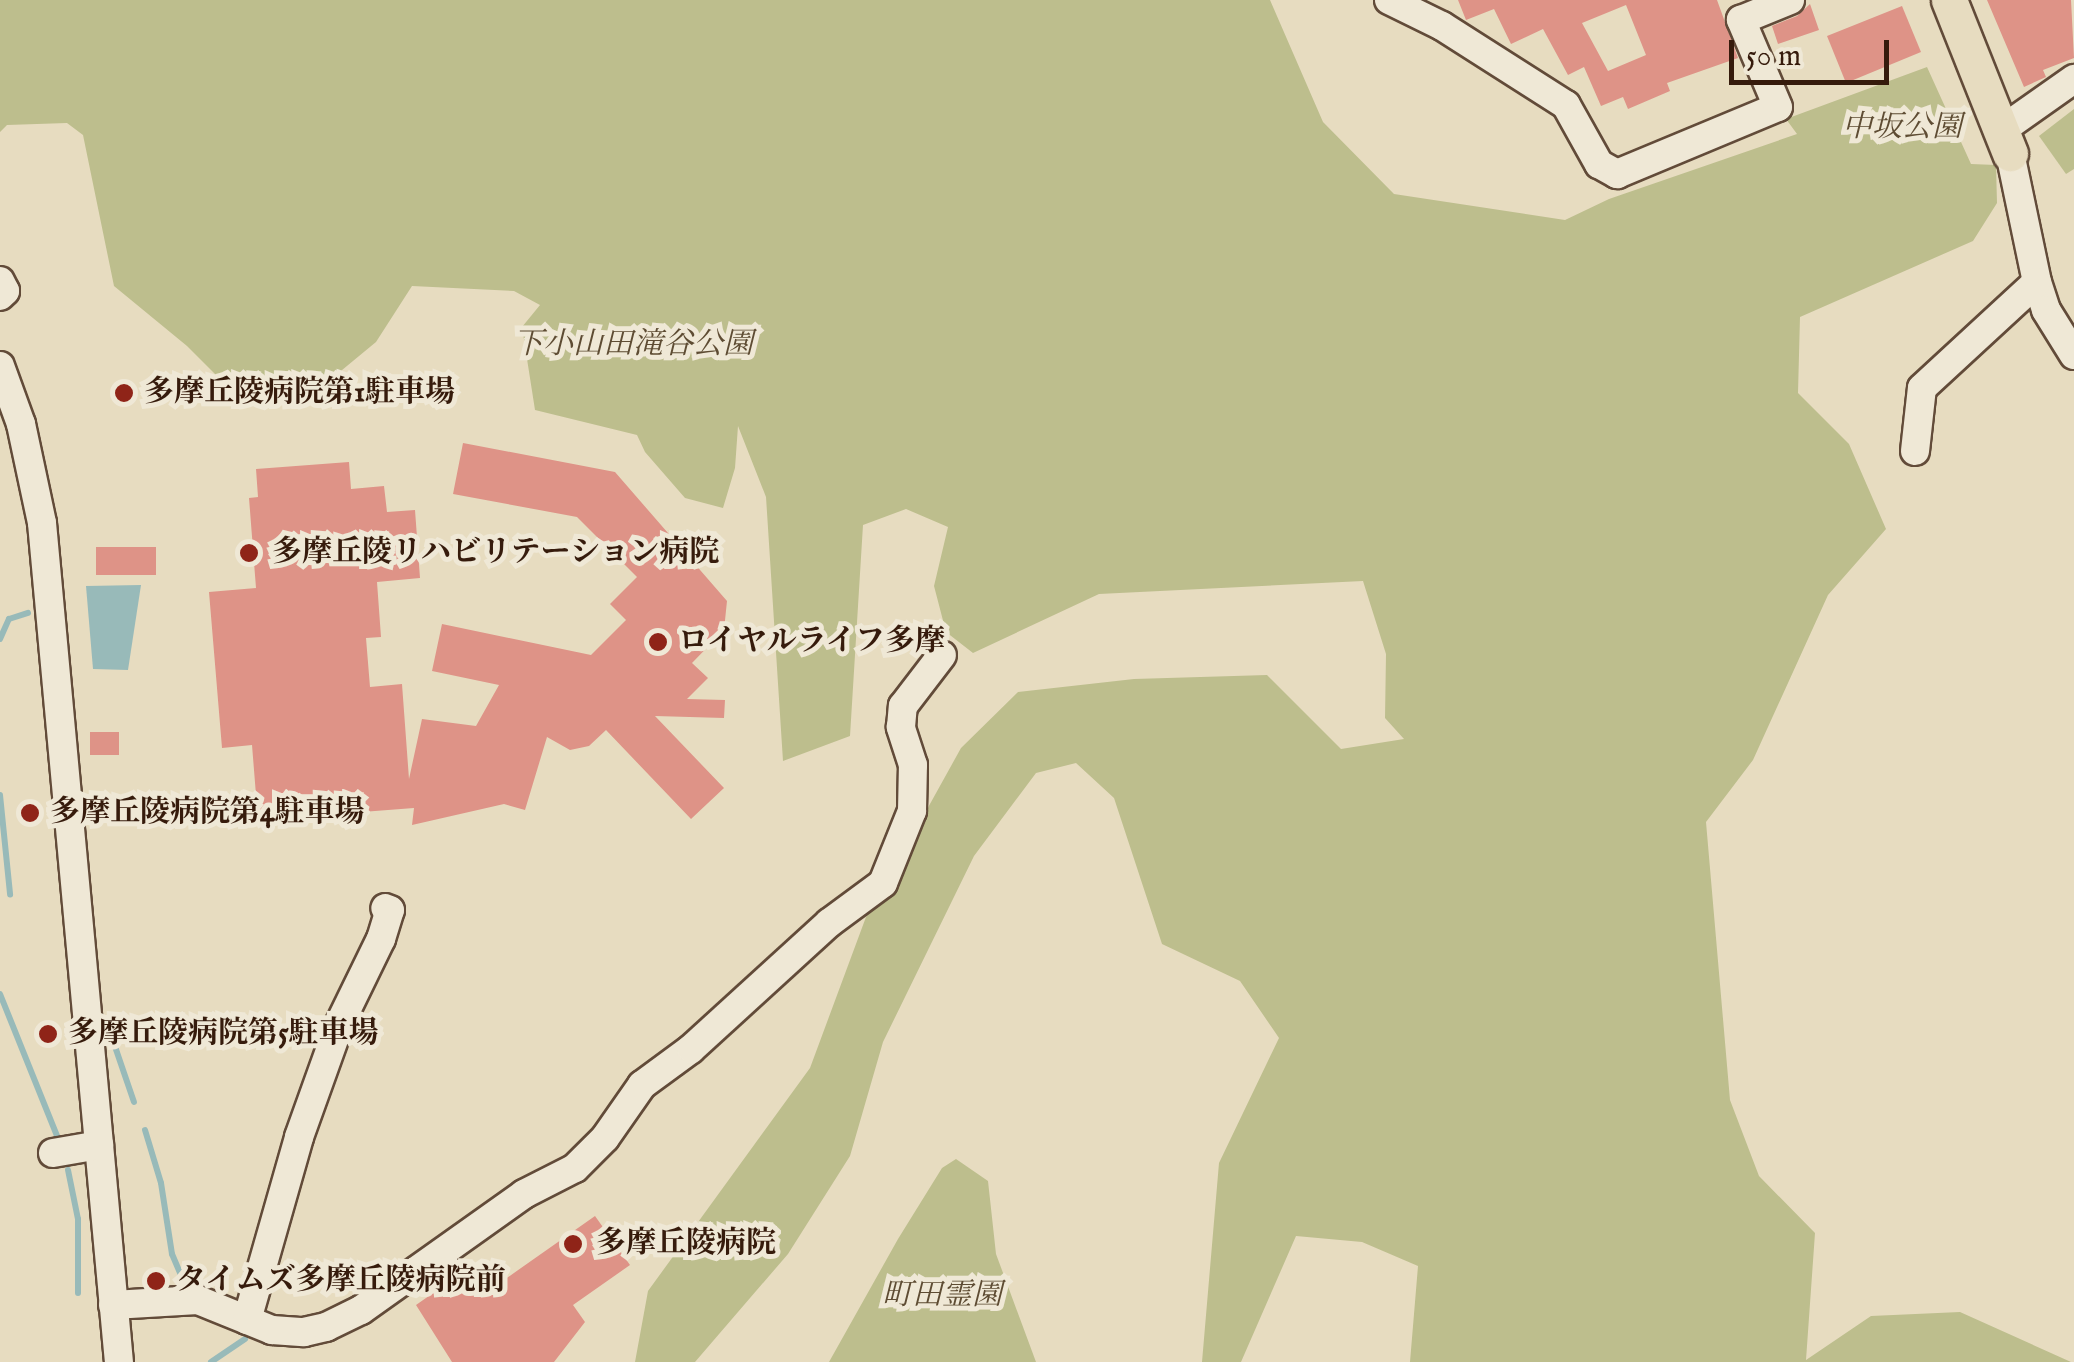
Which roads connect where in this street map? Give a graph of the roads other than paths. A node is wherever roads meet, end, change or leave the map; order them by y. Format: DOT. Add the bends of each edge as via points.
graph roads {
  1 [pos="1389,0"];
  2 [pos="1790,0"];
  3 [pos="1948,0"];
  4 [pos="2074,79"];
  5 [pos="2006,141"];
  6 [pos="0,282"];
  7 [pos="2037,282"];
  8 [pos="0,296"];
  9 [pos="2074,355"];
  10 [pos="0,366"];
  11 [pos="1915,451"];
  12 [pos="942,654"];
  13 [pos="384,908"];
  14 [pos="99,1145"];
  15 [pos="53,1154"];
  16 [pos="113,1305"];
  17 [pos="248,1320"];
  18 [pos="119,1362"];
  1 -- 2 [label="street" via="1566,105 1598,164 1617,174 1778,108 1742,20"];
  3 -- 5 [label="main road"];
  4 -- 5 [label="street"];
  5 -- 7 [label="street"];
  6 -- 8 [label="street"];
  7 -- 9 [label="street"];
  7 -- 11 [label="street" via="1922,388"];
  10 -- 14 [label="street" via="40,509"];
  12 -- 17 [label="street" via="903,706 901,726 914,764 912,811 883,883 642,1085 574,1168 524,1194 343,1320 304,1332"];
  13 -- 17 [label="street" via="390,910 381,939 339,1025 299,1137"];
  14 -- 15 [label="street"];
  14 -- 16 [label="street"];
  16 -- 17 [label="street" via="198,1300"];
  16 -- 18 [label="street"];
}
